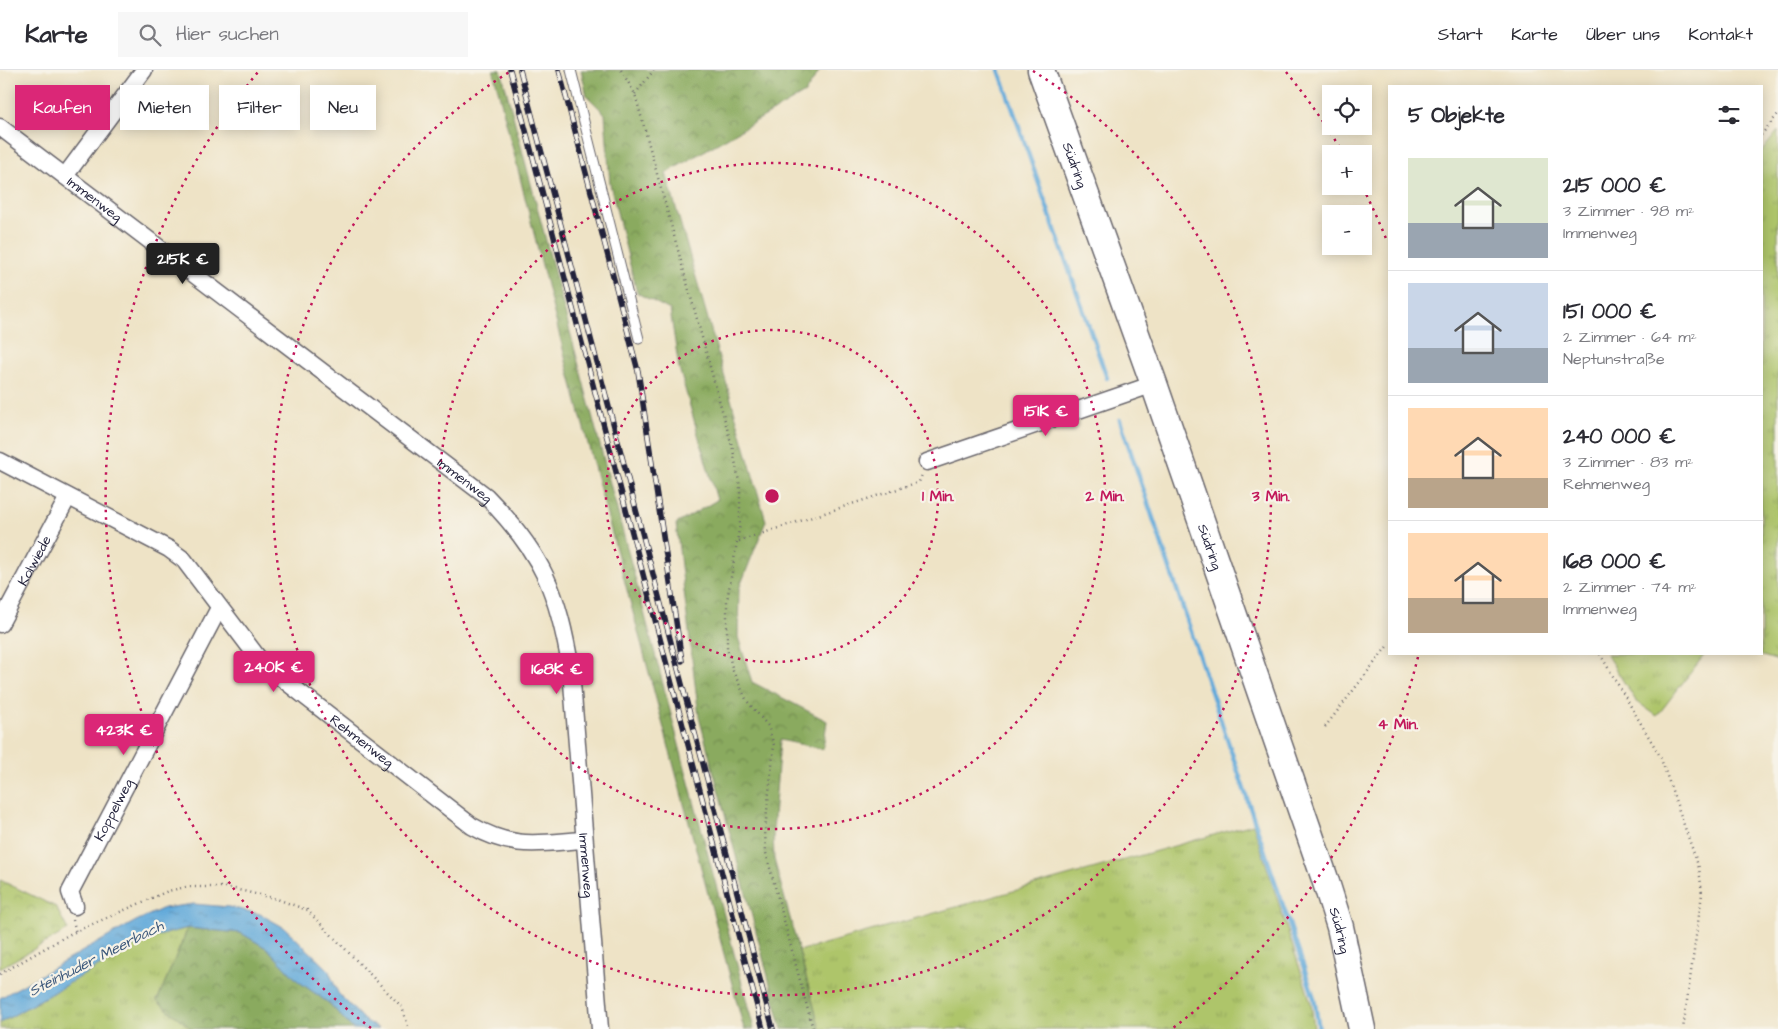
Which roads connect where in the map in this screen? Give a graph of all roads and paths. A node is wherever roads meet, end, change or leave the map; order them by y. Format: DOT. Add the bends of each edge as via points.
graph roads {
  1 [pos="144,70"];
  2 [pos="571,70"];
  3 [pos="621,70"];
  4 [pos="654,70"];
  5 [pos="1042,70"];
  6 [pos="635,94"];
  7 [pos="1778,114"];
  8 [pos="0,127"];
  9 [pos="1763,133"];
  10 [pos="65,176"];
  11 [pos="639,339"];
  12 [pos="1154,384"];
  13 [pos="0,461"];
  14 [pos="927,462"];
  15 [pos="68,496"];
  16 [pos="739,541"];
  17 [pos="218,608"];
  18 [pos="0,624"];
  19 [pos="1388,645"];
  20 [pos="1601,655"];
  21 [pos="1325,727"];
  22 [pos="584,840"];
  23 [pos="75,906"];
  24 [pos="0,974"];
  25 [pos="409,1029"];
  26 [pos="600,1029"];
  27 [pos="813,1029"];
  28 [pos="1362,1029"];
  29 [pos="1683,1029"];
  1 -- 10 [label="street"];
  2 -- 11 [label="lane"];
  3 -- 6 [label="path"];
  4 -- 6 [label="path"];
  5 -- 12 [label="main road, Südring"];
  6 -- 16 [label="path" via="733,450 740,487"];
  7 -- 9 [label="path"];
  8 -- 10 [label="street, Immenweg"];
  10 -- 22 [label="street, Immenweg" via="486,496 512,522 533,550 550,584 563,626 570,670"];
  12 -- 14 [label="street"];
  12 -- 28 [label="main road, Südring" via="1324,876 1340,926"];
  13 -- 15 [label="street, Rehmenweg"];
  14 -- 16 [label="path" via="919,482"];
  15 -- 17 [label="street, Rehmenweg" via="184,560"];
  15 -- 18 [label="street, Kolwiede"];
  16 -- 27 [label="path" via="727,601 727,648 733,671 747,701 768,726 774,746 765,830 766,853"];
  17 -- 22 [label="street, Rehmenweg" via="271,671 472,826 503,841 521,844"];
  17 -- 23 [label="street, Koppelweg" via="70,892"];
  19 -- 21 [label="path"];
  20 -- 29 [label="path" via="1660,756 1700,868 1702,894"];
  22 -- 26 [label="street, Immenweg"];
  24 -- 25 [label="path" via="70,934 168,891 186,887 226,887 307,910 402,1007"];
}
